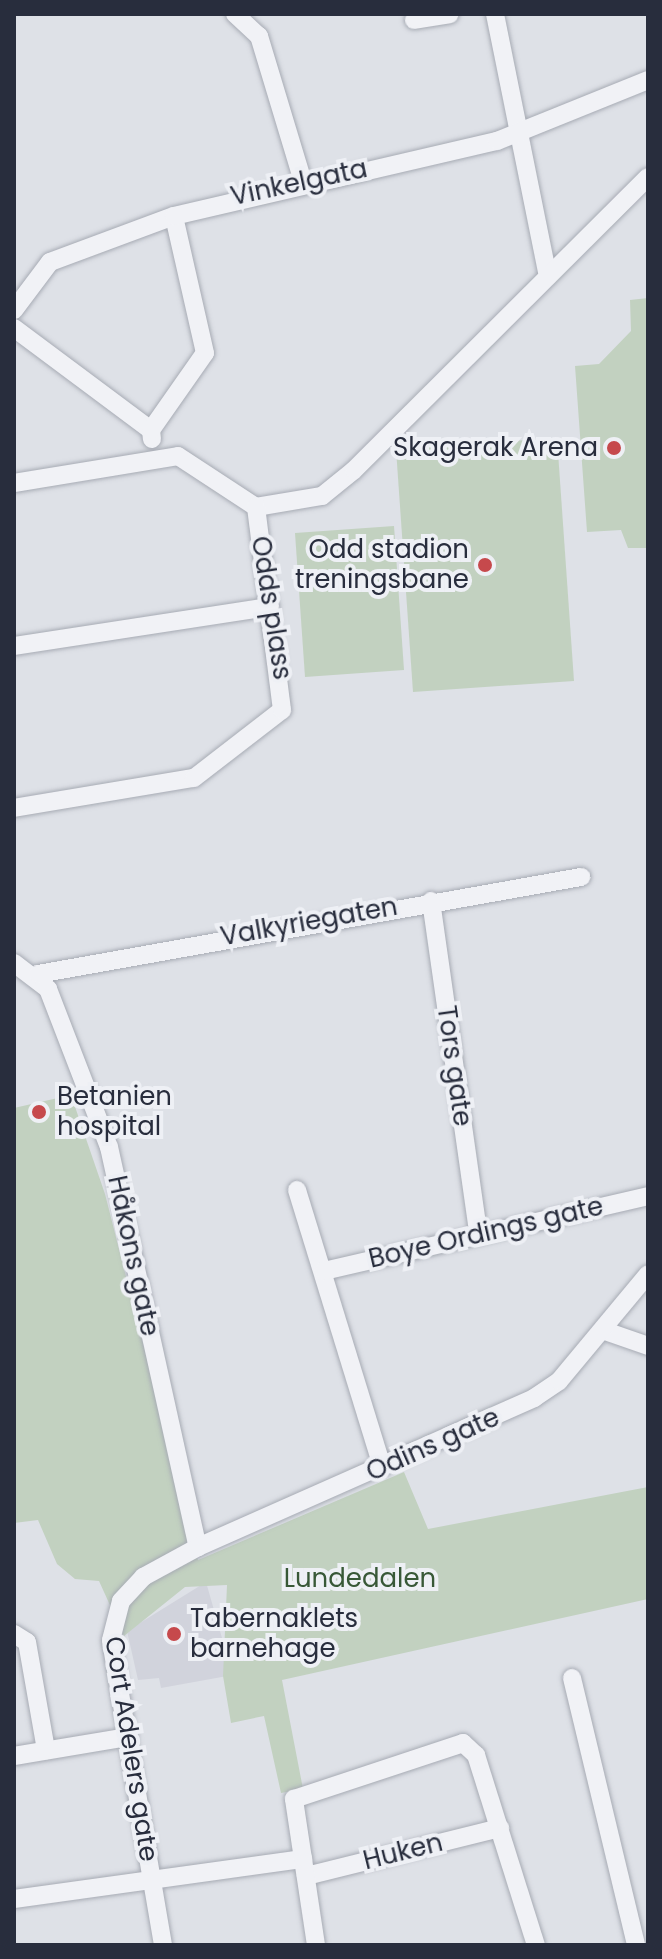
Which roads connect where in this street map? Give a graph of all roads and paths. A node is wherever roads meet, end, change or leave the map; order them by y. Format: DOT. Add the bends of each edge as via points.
graph roads {
  1 [pos="235,14"];
  2 [pos="450,14"];
  3 [pos="495,14"];
  4 [pos="414,20"];
  5 [pos="648,80"];
  6 [pos="519,133"];
  7 [pos="648,177"];
  8 [pos="303,182"];
  9 [pos="174,216"];
  10 [pos="548,276"];
  11 [pos="14,310"];
  12 [pos="14,328"];
  13 [pos="151,430"];
  14 [pos="154,458"];
  15 [pos="14,483"];
  16 [pos="256,507"];
  17 [pos="270,607"];
  18 [pos="14,646"];
  19 [pos="14,808"];
  20 [pos="581,877"];
  21 [pos="431,901"];
  22 [pos="14,963"];
  23 [pos="38,974"];
  24 [pos="297,1190"];
  25 [pos="648,1196"];
  26 [pos="478,1232"];
  27 [pos="324,1271"];
  28 [pos="648,1274"];
  29 [pos="605,1331"];
  30 [pos="648,1346"];
  31 [pos="382,1467"];
  32 [pos="198,1547"];
  33 [pos="14,1634"];
  34 [pos="572,1678"];
  35 [pos="128,1737"];
  36 [pos="46,1750"];
  37 [pos="14,1756"];
  38 [pos="500,1828"];
  39 [pos="304,1868"];
  40 [pos="151,1877"];
  41 [pos="14,1899"];
  42 [pos="163,1945"];
  43 [pos="316,1945"];
  44 [pos="536,1945"];
  45 [pos="636,1945"];
  1 -- 8 [label="street" via="259,36"];
  2 -- 4 [label="street"];
  3 -- 6 [label="street"];
  5 -- 6 [label="street, Vinkelgata"];
  6 -- 8 [label="street, Vinkelgata"];
  6 -- 10 [label="street"];
  7 -- 10 [label="street"];
  8 -- 9 [label="street, Vinkelgata"];
  9 -- 11 [label="street, Vinkelgata" via="50,262"];
  9 -- 13 [label="street" via="205,353"];
  10 -- 16 [label="street" via="322,496"];
  12 -- 13 [label="street"];
  13 -- 14 [label="street"];
  14 -- 15 [label="street"];
  14 -- 16 [label="street" via="193,461"];
  16 -- 17 [label="street, Odds plass"];
  17 -- 18 [label="street"];
  17 -- 19 [label="street, Odds plass" via="282,710 194,778"];
  20 -- 21 [label="street, Valkyriegaten"];
  21 -- 23 [label="street, Valkyriegaten"];
  21 -- 26 [label="street, Tors gate"];
  22 -- 23 [label="street"];
  23 -- 32 [label="street, Håkons gate" via="109,1147"];
  24 -- 27 [label="street"];
  25 -- 26 [label="street, Boye Ordings gate"];
  26 -- 27 [label="street, Boye Ordings gate"];
  27 -- 31 [label="street"];
  28 -- 29 [label="street, Odins gate"];
  29 -- 30 [label="street"];
  29 -- 31 [label="street, Odins gate" via="534,1398"];
  31 -- 32 [label="street, Odins gate"];
  32 -- 35 [label="street, Cort Adelers gate" via="143,1577 112,1622"];
  33 -- 36 [label="street" via="31,1656"];
  34 -- 45 [label="street"];
  35 -- 36 [label="street"];
  35 -- 40 [label="street, Cort Adelers gate"];
  36 -- 37 [label="street"];
  38 -- 39 [label="street, Huken"];
  38 -- 39 [label="street" via="469,1745 294,1799"];
  38 -- 44 [label="street"];
  39 -- 40 [label="street, Huken"];
  39 -- 43 [label="street"];
  40 -- 41 [label="street, Huken"];
  40 -- 42 [label="street, Cort Adelers gate"];
}
